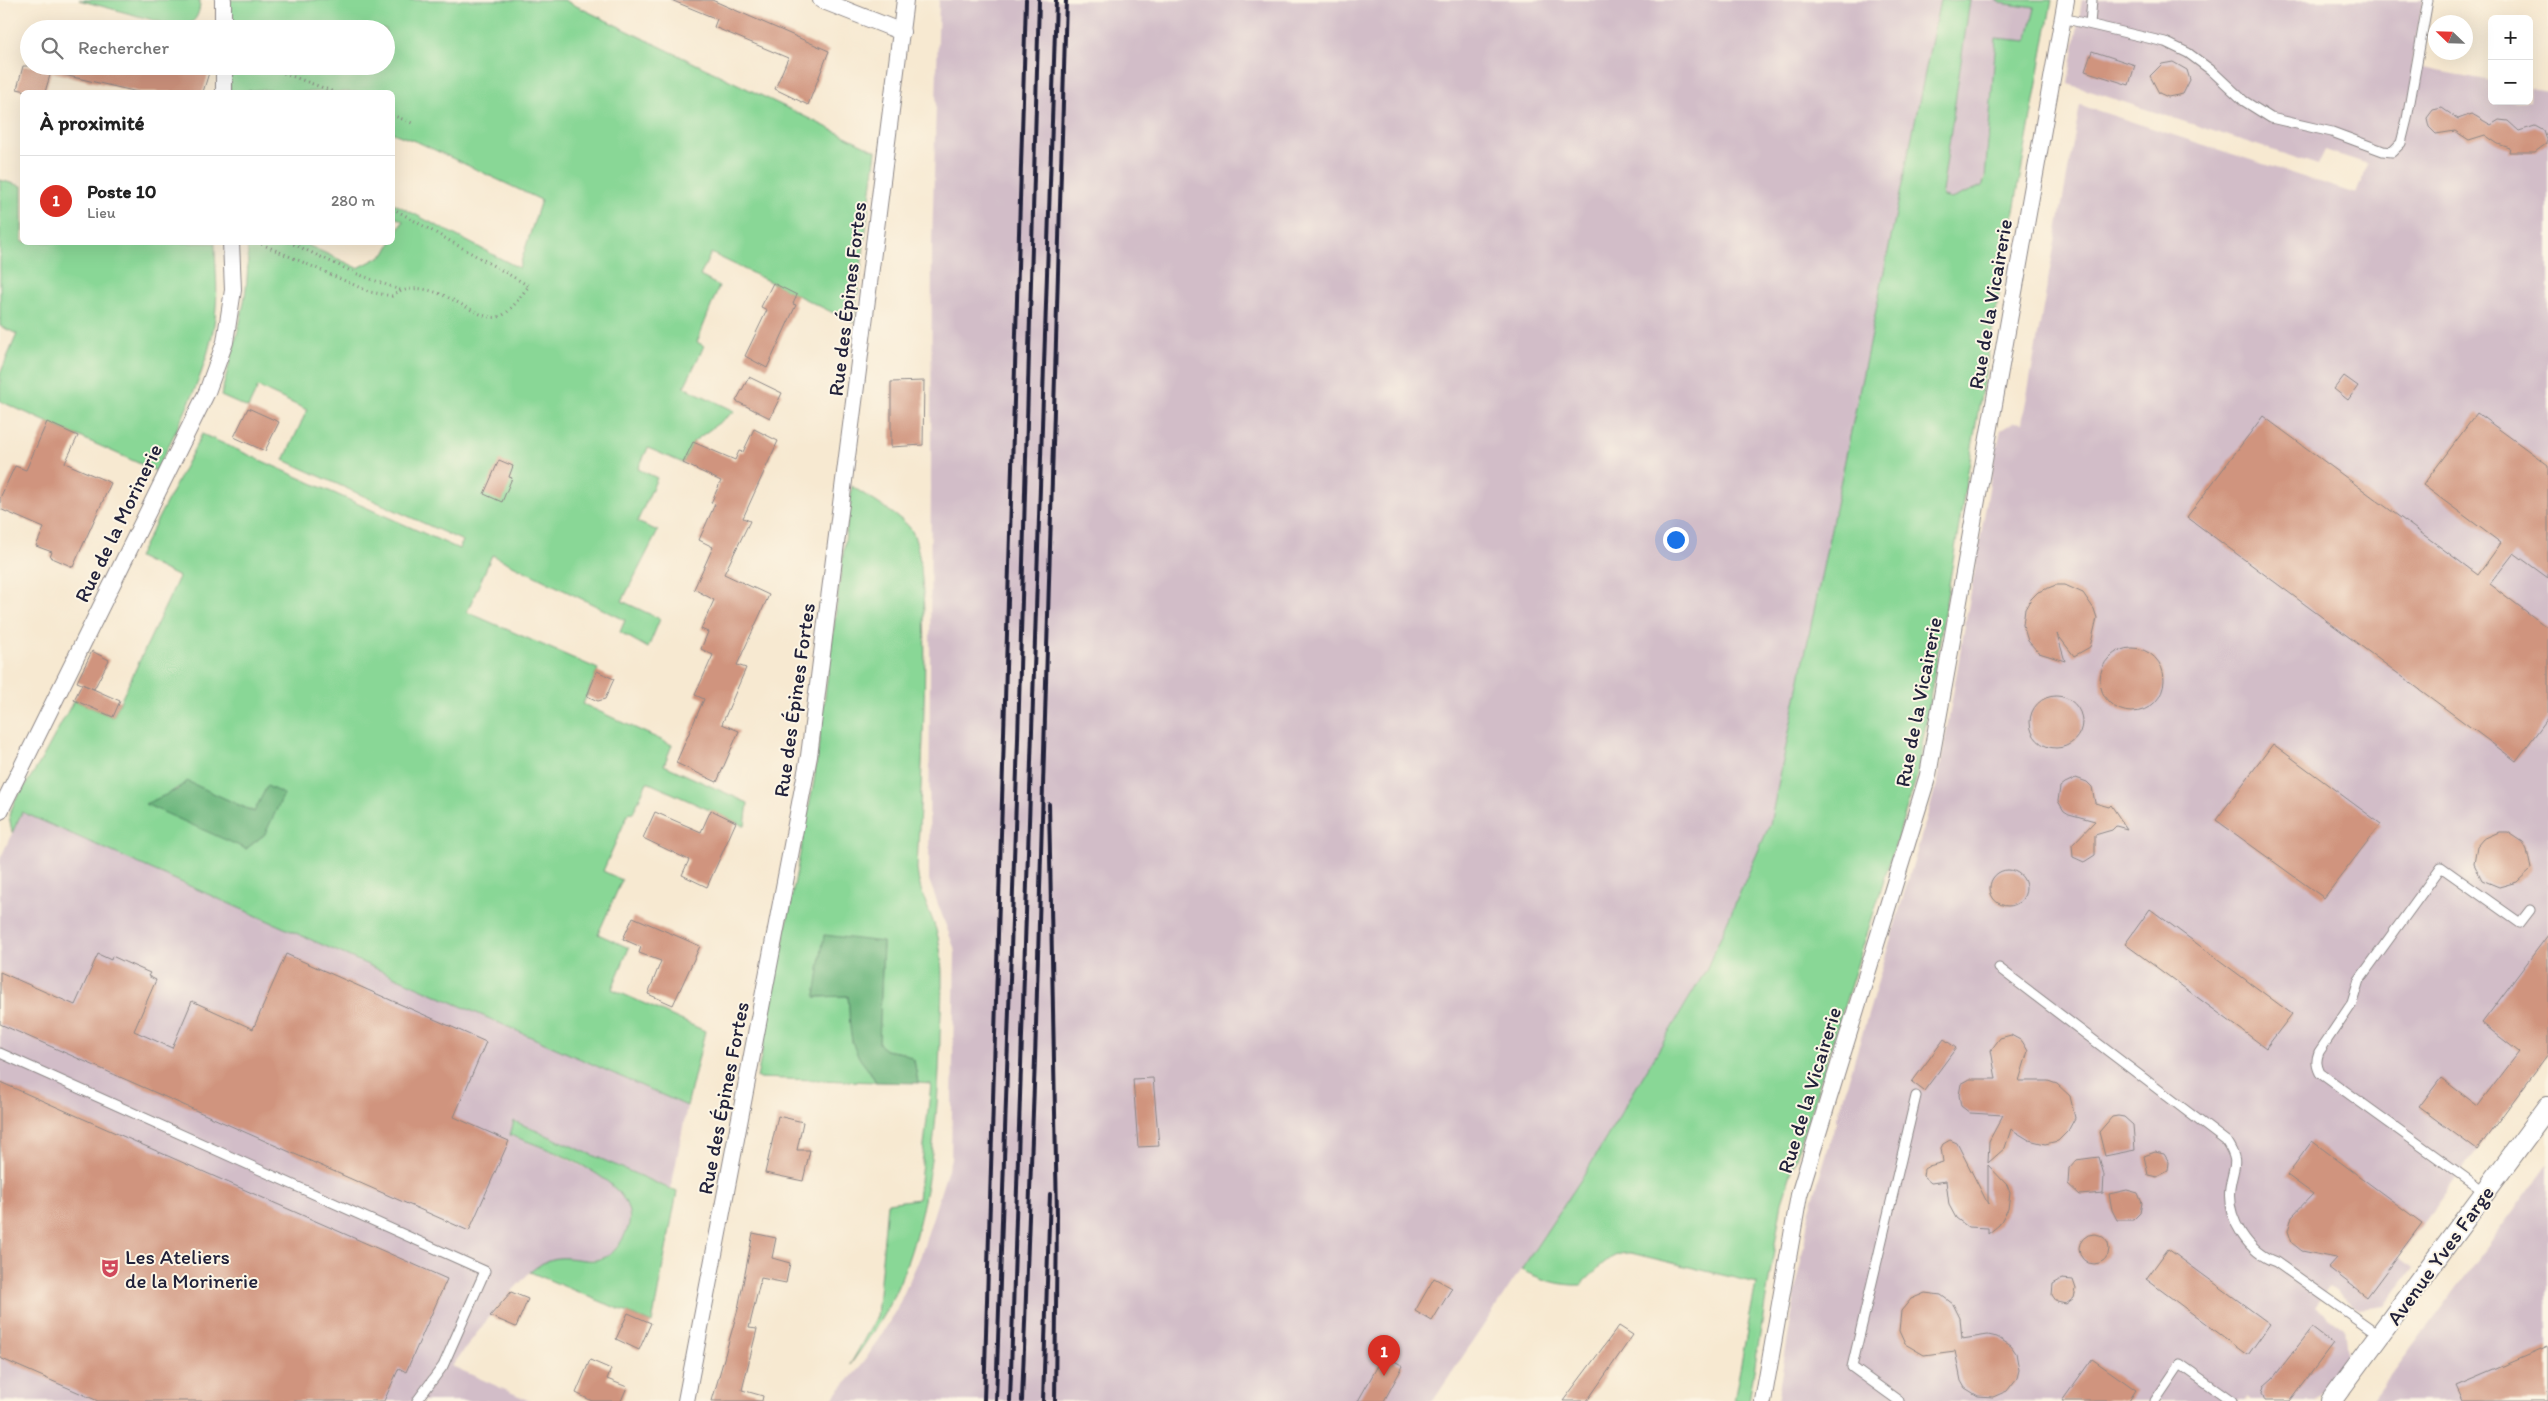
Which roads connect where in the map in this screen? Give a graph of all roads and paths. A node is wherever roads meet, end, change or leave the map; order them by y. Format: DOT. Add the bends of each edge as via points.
graph roads {
  1 [pos="222,0"];
  2 [pos="821,0"];
  3 [pos="906,0"];
  4 [pos="2066,0"];
  5 [pos="2092,0"];
  6 [pos="2428,0"];
  7 [pos="2062,18"];
  8 [pos="223,20"];
  9 [pos="2090,24"];
  10 [pos="902,32"];
  11 [pos="224,75"];
  12 [pos="289,75"];
  13 [pos="224,90"];
  14 [pos="329,90"];
  15 [pos="395,116"];
  16 [pos="412,123"];
  17 [pos="395,210"];
  18 [pos="231,245"];
  19 [pos="264,245"];
  20 [pos="295,245"];
  21 [pos="400,290"];
  22 [pos="0,811"];
  23 [pos="2530,910"];
  24 [pos="1999,968"];
  25 [pos="0,1053"];
  26 [pos="1916,1096"];
  27 [pos="2548,1107"];
  28 [pos="2485,1193"];
  29 [pos="2381,1336"];
  30 [pos="417,1401"];
  31 [pos="686,1401"];
  32 [pos="1763,1401"];
  33 [pos="1899,1401"];
  34 [pos="2155,1401"];
  35 [pos="2232,1401"];
  36 [pos="2331,1401"];
  1 -- 8 [label="street"];
  2 -- 10 [label="street"];
  3 -- 10 [label="street, Rue des Épines Fortes"];
  4 -- 7 [label="street, Rue de la Vicairerie"];
  5 -- 9 [label="lane"];
  6 -- 9 [label="lane" via="2407,119 2401,143 2392,152 2332,132 2271,118 2188,53 2165,42"];
  7 -- 9 [label="lane"];
  7 -- 32 [label="street, Rue de la Vicairerie" via="1928,775 1800,1195"];
  10 -- 31 [label="street, Rue des Épines Fortes" via="809,756"];
  11 -- 13 [label="street"];
  12 -- 14 [label="path"];
  15 -- 16 [label="path"];
  17 -- 21 [label="path" via="529,286 502,316 491,318 429,290"];
  18 -- 22 [label="street, Rue de la Morinerie" via="232,298 225,342 206,392"];
  19 -- 21 [label="path" via="370,292 392,296"];
  20 -- 21 [label="path" via="355,274"];
  23 -- 28 [label="lane" via="2520,923 2441,867 2359,980 2352,1004 2317,1058 2320,1073"];
  24 -- 29 [label="lane" via="2226,1141 2234,1154 2236,1172 2230,1189 2232,1209 2242,1236 2264,1258 2276,1262"];
  25 -- 30 [label="lane" via="485,1271 443,1366"];
  26 -- 33 [label="lane" via="1852,1366"];
  27 -- 28 [label="street, Avenue Yves Farge"];
  28 -- 29 [label="street, Avenue Yves Farge"];
  29 -- 36 [label="street, Avenue Yves Farge"];
  34 -- 35 [label="lane" via="2180,1364"];
}
